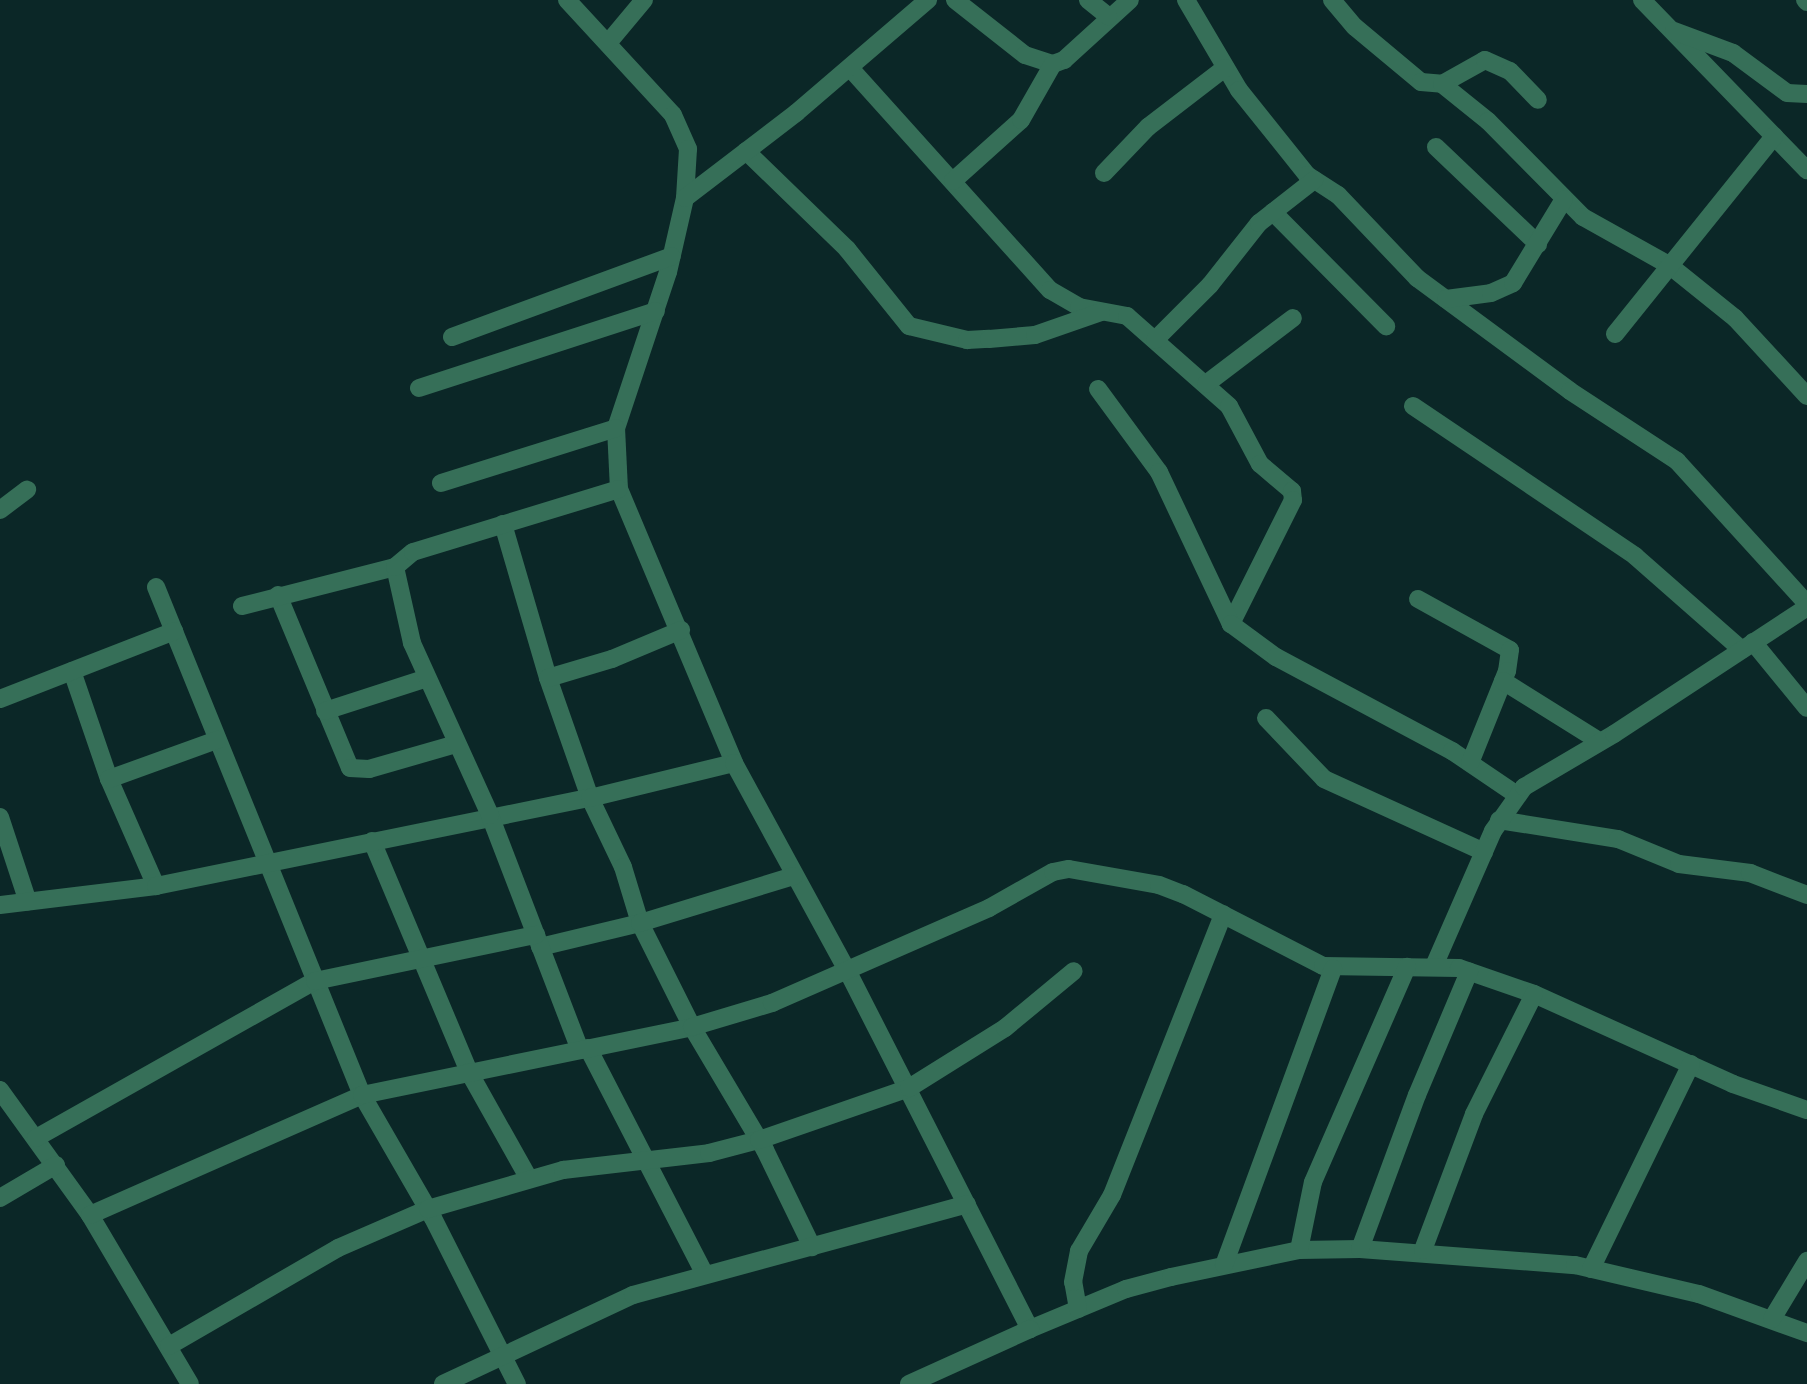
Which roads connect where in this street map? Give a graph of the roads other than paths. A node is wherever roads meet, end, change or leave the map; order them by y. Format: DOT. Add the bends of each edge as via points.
graph roads {
  1 [pos="567,0"];
  2 [pos="643,0"];
  3 [pos="928,0"];
  4 [pos="955,0"];
  5 [pos="1088,0"];
  6 [pos="1130,0"];
  7 [pos="1186,0"];
  8 [pos="1332,0"];
  9 [pos="1642,0"];
  10 [pos="1108,16"];
  11 [pos="1671,30"];
  12 [pos="608,43"];
  13 [pos="1053,64"];
  14 [pos="850,68"];
  15 [pos="1225,68"];
  16 [pos="1442,84"];
  17 [pos="1807,94"];
  18 [pos="1538,100"];
  19 [pos="1774,136"];
  20 [pos="1436,147"];
  21 [pos="746,151"];
  22 [pos="1807,170"];
  23 [pos="1104,173"];
  24 [pos="1314,180"];
  25 [pos="953,181"];
  26 [pos="685,198"];
  27 [pos="1564,199"];
  28 [pos="1273,212"];
  29 [pos="1538,244"];
  30 [pos="672,256"];
  31 [pos="1669,265"];
  32 [pos="1446,299"];
  33 [pos="656,311"];
  34 [pos="1106,311"];
  35 [pos="1293,318"];
  36 [pos="1386,326"];
  37 [pos="1615,334"];
  38 [pos="452,337"];
  39 [pos="1155,340"];
  40 [pos="1206,384"];
  41 [pos="419,388"];
  42 [pos="1098,389"];
  43 [pos="1807,396"];
  44 [pos="1413,406"];
  45 [pos="616,428"];
  46 [pos="441,483"];
  47 [pos="618,489"];
  48 [pos="27,490"];
  49 [pos="0,510"];
  50 [pos="503,524"];
  51 [pos="395,567"];
  52 [pos="156,587"];
  53 [pos="278,595"];
  54 [pos="1418,599"];
  55 [pos="242,606"];
  56 [pos="1807,606"];
  57 [pos="1231,624"];
  58 [pos="681,629"];
  59 [pos="174,631"];
  60 [pos="1748,646"];
  61 [pos="72,671"];
  62 [pos="427,678"];
  63 [pos="548,678"];
  64 [pos="1503,681"];
  65 [pos="0,699"];
  66 [pos="1807,708"];
  67 [pos="325,711"];
  68 [pos="1266,718"];
  69 [pos="217,740"];
  70 [pos="1599,741"];
  71 [pos="456,744"];
  72 [pos="733,763"];
  73 [pos="1470,763"];
  74 [pos="109,779"];
  75 [pos="1517,795"];
  76 [pos="590,798"];
  77 [pos="490,815"];
  78 [pos="0,817"];
  79 [pos="1499,820"];
  80 [pos="372,841"];
  81 [pos="1484,852"];
  82 [pos="266,864"];
  83 [pos="794,876"];
  84 [pos="156,886"];
  85 [pos="1807,895"];
  86 [pos="28,902"];
  87 [pos="0,905"];
  88 [pos="1223,914"];
  89 [pos="640,923"];
  90 [pos="538,941"];
  91 [pos="420,960"];
  92 [pos="1434,966"];
  93 [pos="1407,967"];
  94 [pos="1333,968"];
  95 [pos="848,971"];
  96 [pos="1074,971"];
  97 [pos="1469,972"];
  98 [pos="315,981"];
  99 [pos="1534,994"];
  100 [pos="692,1027"];
  101 [pos="584,1049"];
  102 [pos="1691,1064"];
  103 [pos="469,1072"];
  104 [pos="909,1088"];
  105 [pos="0,1090"];
  106 [pos="362,1095"];
  107 [pos="1807,1110"];
  108 [pos="36,1138"];
  109 [pos="759,1140"];
  110 [pos="649,1160"];
  111 [pos="57,1165"];
  112 [pos="529,1179"];
  113 [pos="0,1198"];
  114 [pos="967,1203"];
  115 [pos="428,1209"];
  116 [pos="90,1215"];
  117 [pos="812,1247"];
  118 [pos="1360,1249"];
  119 [pos="1299,1250"];
  120 [pos="1423,1250"];
  121 [pos="1807,1261"];
  122 [pos="1224,1265"];
  123 [pos="1591,1269"];
  124 [pos="705,1275"];
  125 [pos="1078,1309"];
  126 [pos="1772,1318"];
  127 [pos="1030,1329"];
  128 [pos="1807,1333"];
  129 [pos="169,1346"];
  130 [pos="501,1354"];
  131 [pos="190,1384"];
  132 [pos="443,1384"];
  133 [pos="517,1384"];
  134 [pos="909,1384"];
  1 -- 12 [label="street"];
  2 -- 12 [label="street"];
  3 -- 14 [label="street"];
  4 -- 13 [label="street" via="1025,55"];
  5 -- 10 [label="street"];
  6 -- 10 [label="street"];
  7 -- 15 [label="street"];
  8 -- 16 [label="street" via="1409,75 1433,86"];
  9 -- 11 [label="street"];
  10 -- 13 [label="street" via="1064,60"];
  11 -- 17 [label="street" via="1722,47 1787,93"];
  11 -- 19 [label="street"];
  12 -- 26 [label="street" via="682,129 688,149"];
  13 -- 25 [label="street" via="1021,120"];
  14 -- 21 [label="street"];
  14 -- 25 [label="street"];
  15 -- 23 [label="street" via="1148,127"];
  15 -- 24 [label="street"];
  16 -- 18 [label="street" via="1485,60 1510,71"];
  16 -- 27 [label="street" via="1488,121"];
  19 -- 22 [label="street"];
  19 -- 31 [label="street"];
  20 -- 29 [label="street"];
  21 -- 26 [label="street"];
  21 -- 34 [label="street" via="847,249 909,326 967,340 989,339 1035,335"];
  24 -- 28 [label="street"];
  24 -- 32 [label="street" via="1338,195 1418,278"];
  25 -- 34 [label="street" via="1050,290 1079,307"];
  26 -- 30 [label="street"];
  27 -- 29 [label="street"];
  27 -- 31 [label="street" via="1599,228"];
  28 -- 36 [label="street"];
  28 -- 39 [label="street"];
  29 -- 32 [label="street" via="1513,283 1491,293"];
  30 -- 33 [label="street"];
  30 -- 38 [label="street"];
  31 -- 37 [label="street"];
  31 -- 43 [label="street" via="1763,344"];
  32 -- 56 [label="street" via="1570,391 1676,461"];
  33 -- 41 [label="street"];
  33 -- 45 [label="street"];
  34 -- 39 [label="street" via="1127,316"];
  35 -- 40 [label="street"];
  39 -- 40 [label="street"];
  40 -- 57 [label="street" via="1229,406 1260,464 1294,495"];
  42 -- 57 [label="street" via="1159,472"];
  44 -- 60 [label="street" via="1537,494 1635,555"];
  45 -- 46 [label="street"];
  45 -- 47 [label="street"];
  47 -- 50 [label="street"];
  47 -- 58 [label="street"];
  48 -- 49 [label="street"];
  50 -- 51 [label="street" via="413,552"];
  50 -- 63 [label="street"];
  51 -- 53 [label="street"];
  51 -- 62 [label="street" via="412,643"];
  52 -- 59 [label="street"];
  53 -- 55 [label="street"];
  53 -- 67 [label="street"];
  54 -- 64 [label="street" via="1503,642 1511,658"];
  56 -- 60 [label="street"];
  57 -- 73 [label="street" via="1310,678"];
  58 -- 63 [label="street" via="612,659"];
  58 -- 72 [label="street"];
  59 -- 61 [label="street"];
  59 -- 69 [label="street"];
  60 -- 66 [label="street"];
  60 -- 70 [label="street"];
  61 -- 65 [label="street"];
  61 -- 74 [label="street"];
  62 -- 67 [label="street"];
  62 -- 71 [label="street"];
  63 -- 76 [label="street"];
  64 -- 70 [label="street"];
  64 -- 73 [label="street"];
  67 -- 71 [label="street" via="345,761 358,770"];
  68 -- 81 [label="street" via="1324,779"];
  69 -- 74 [label="street"];
  69 -- 82 [label="street"];
  70 -- 75 [label="street"];
  71 -- 77 [label="street"];
  72 -- 76 [label="street" via="725,761"];
  72 -- 83 [label="street"];
  73 -- 75 [label="street"];
  74 -- 84 [label="street"];
  75 -- 79 [label="street"];
  76 -- 77 [label="street"];
  76 -- 89 [label="street" via="623,867"];
  77 -- 80 [label="street"];
  77 -- 90 [label="street"];
  78 -- 86 [label="street"];
  79 -- 81 [label="street"];
  79 -- 85 [label="street" via="1618,839 1679,864 1751,873"];
  80 -- 82 [label="street"];
  80 -- 91 [label="street"];
  81 -- 92 [label="street"];
  82 -- 84 [label="street"];
  82 -- 98 [label="street"];
  83 -- 89 [label="street"];
  83 -- 95 [label="street"];
  84 -- 86 [label="street"];
  86 -- 87 [label="street"];
  88 -- 94 [label="street"];
  88 -- 95 [label="street" via="1159,884 1069,869 1053,872 989,908"];
  88 -- 125 [label="street" via="1112,1195 1079,1251 1073,1283"];
  89 -- 90 [label="street"];
  89 -- 100 [label="street"];
  90 -- 91 [label="street"];
  90 -- 101 [label="street"];
  91 -- 98 [label="street"];
  91 -- 103 [label="street"];
  92 -- 93 [label="street"];
  92 -- 97 [label="street"];
  93 -- 94 [label="street"];
  93 -- 119 [label="street" via="1312,1182"];
  94 -- 122 [label="street"];
  95 -- 100 [label="street" via="772,1003"];
  95 -- 104 [label="street"];
  96 -- 104 [label="street" via="1005,1028"];
  97 -- 99 [label="street"];
  97 -- 118 [label="street"];
  98 -- 106 [label="street"];
  98 -- 108 [label="street"];
  99 -- 102 [label="street"];
  99 -- 120 [label="street" via="1474,1114"];
  100 -- 101 [label="street"];
  100 -- 109 [label="street"];
  101 -- 103 [label="street"];
  101 -- 110 [label="street"];
  102 -- 107 [label="street"];
  102 -- 123 [label="street"];
  103 -- 106 [label="street"];
  103 -- 112 [label="street"];
  104 -- 109 [label="street"];
  104 -- 114 [label="street"];
  105 -- 108 [label="street"];
  106 -- 115 [label="street"];
  106 -- 116 [label="street"];
  108 -- 111 [label="street"];
  109 -- 110 [label="street"];
  109 -- 117 [label="street"];
  110 -- 112 [label="street"];
  110 -- 124 [label="street"];
  111 -- 113 [label="street"];
  111 -- 116 [label="street"];
  112 -- 115 [label="street"];
  114 -- 117 [label="street"];
  114 -- 127 [label="street"];
  115 -- 129 [label="street" via="338,1248"];
  115 -- 130 [label="street"];
  116 -- 129 [label="street"];
  117 -- 124 [label="street"];
  118 -- 119 [label="street"];
  118 -- 120 [label="street"];
  119 -- 122 [label="street"];
  120 -- 123 [label="street"];
  121 -- 126 [label="street"];
  122 -- 125 [label="street" via="1126,1289"];
  123 -- 126 [label="street" via="1699,1294"];
  124 -- 130 [label="street" via="633,1294"];
  125 -- 127 [label="street"];
  126 -- 128 [label="street"];
  127 -- 134 [label="street"];
  129 -- 131 [label="street"];
  130 -- 132 [label="street"];
  130 -- 133 [label="street"];
}
